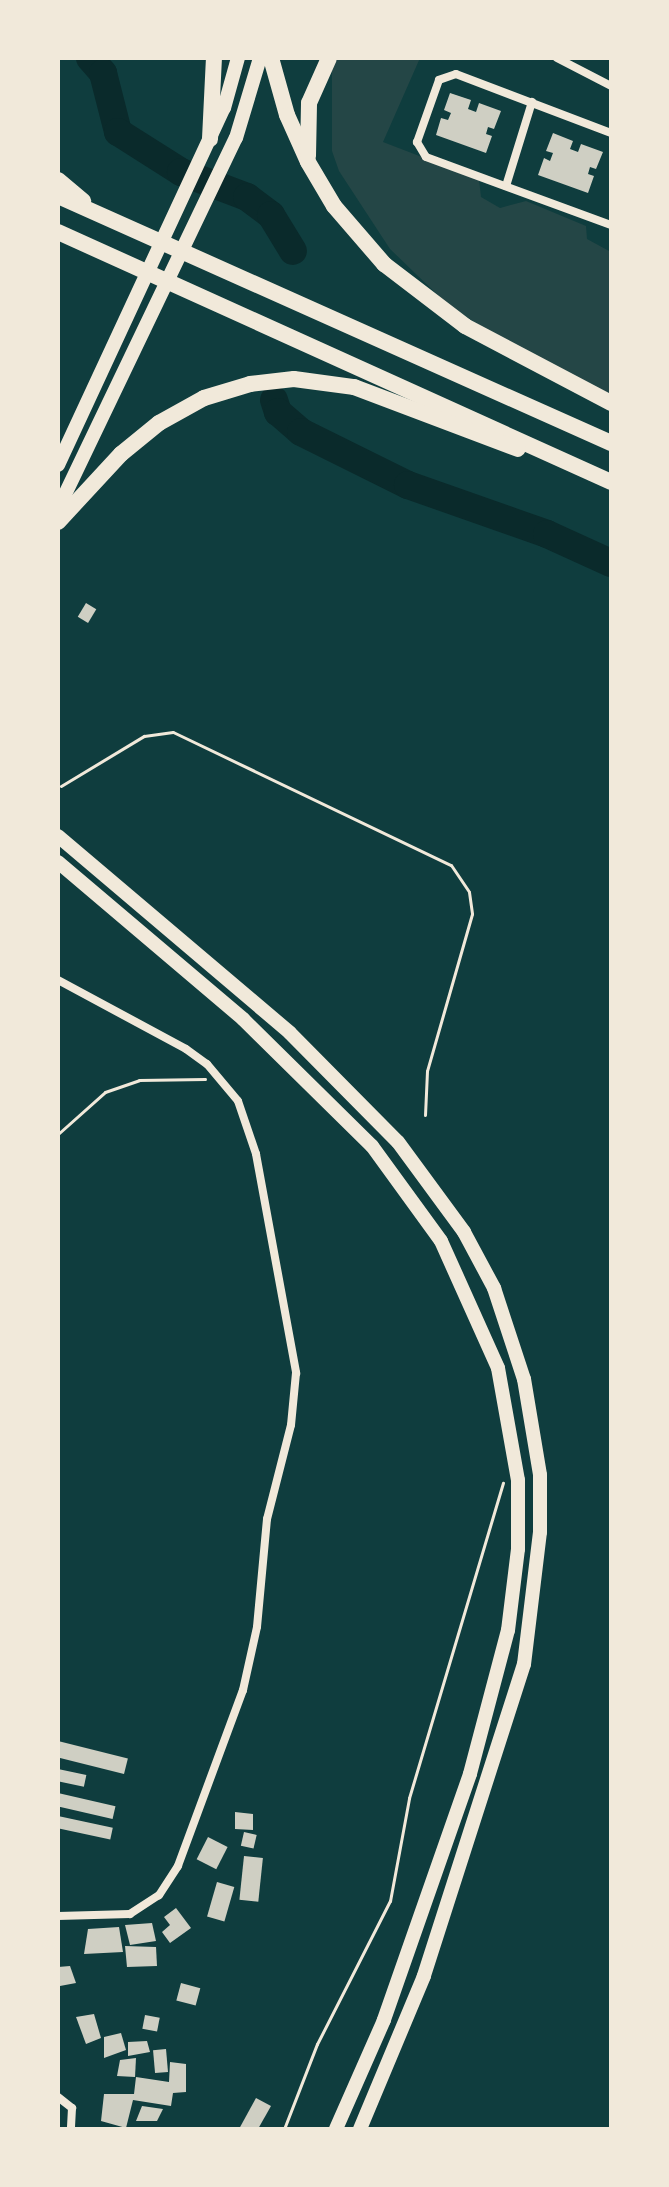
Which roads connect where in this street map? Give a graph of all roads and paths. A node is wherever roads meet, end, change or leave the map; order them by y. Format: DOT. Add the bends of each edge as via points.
graph roads {
  1 [pos="214,58"];
  2 [pos="238,58"];
  3 [pos="260,58"];
  4 [pos="271,58"];
  5 [pos="329,58"];
  6 [pos="557,58"];
  7 [pos="611,86"];
  8 [pos="532,102"];
  9 [pos="611,133"];
  10 [pos="210,139"];
  11 [pos="308,162"];
  12 [pos="58,180"];
  13 [pos="506,186"];
  14 [pos="58,196"];
  15 [pos="96,213"];
  16 [pos="611,213"];
  17 [pos="609,224"];
  18 [pos="58,232"];
  19 [pos="611,403"];
  20 [pos="611,443"];
  21 [pos="58,465"];
  22 [pos="575,465"];
  23 [pos="611,482"];
  24 [pos="58,509"];
  25 [pos="58,522"];
  26 [pos="61,786"];
  27 [pos="58,836"];
  28 [pos="58,862"];
  29 [pos="58,980"];
  30 [pos="224,1082"];
  31 [pos="425,1115"];
  32 [pos="58,1134"];
  33 [pos="504,1479"];
  34 [pos="58,1916"];
  35 [pos="58,2097"];
  36 [pos="71,2129"];
  37 [pos="284,2129"];
  38 [pos="336,2129"];
  39 [pos="360,2129"];
  1 -- 10 [label="highway"];
  2 -- 10 [label="highway"];
  3 -- 24 [label="highway" via="245,116 217,180"];
  4 -- 11 [label="highway"];
  5 -- 11 [label="highway" via="309,103"];
  6 -- 7 [label="street"];
  8 -- 9 [label="street"];
  8 -- 13 [label="street"];
  8 -- 13 [label="street" via="447,75 439,80 417,142 426,157"];
  10 -- 21 [label="highway"];
  11 -- 19 [label="highway" via="358,236 422,298"];
  12 -- 15 [label="highway"];
  13 -- 17 [label="street"];
  14 -- 15 [label="highway"];
  15 -- 20 [label="highway"];
  16 -- 17 [label="street"];
  18 -- 22 [label="highway"];
  22 -- 23 [label="highway"];
  22 -- 25 [label="highway" via="503,445 354,387 272,380 228,389 159,423 121,454"];
  26 -- 31 [label="path" via="144,736 173,732 451,865 469,892 472,914 427,1071"];
  27 -- 39 [label="highway" via="290,1033 382,1122 464,1232 494,1288 524,1379 540,1489 539,1578 527,1650 424,1976"];
  28 -- 38 [label="highway" via="243,1019 372,1146 441,1241 498,1368 518,1480 518,1549 508,1630 470,1774 384,2020"];
  29 -- 30 [label="street" via="166,1036"];
  30 -- 32 [label="path" via="139,1080 105,1092"];
  30 -- 34 [label="street" via="248,1122 296,1373 291,1425 267,1519 257,1627 230,1730 170,1881 153,1901 130,1914"];
  33 -- 37 [label="path" via="409,1798 385,1917 317,2044"];
  35 -- 36 [label="street" via="72,2108"];
}
